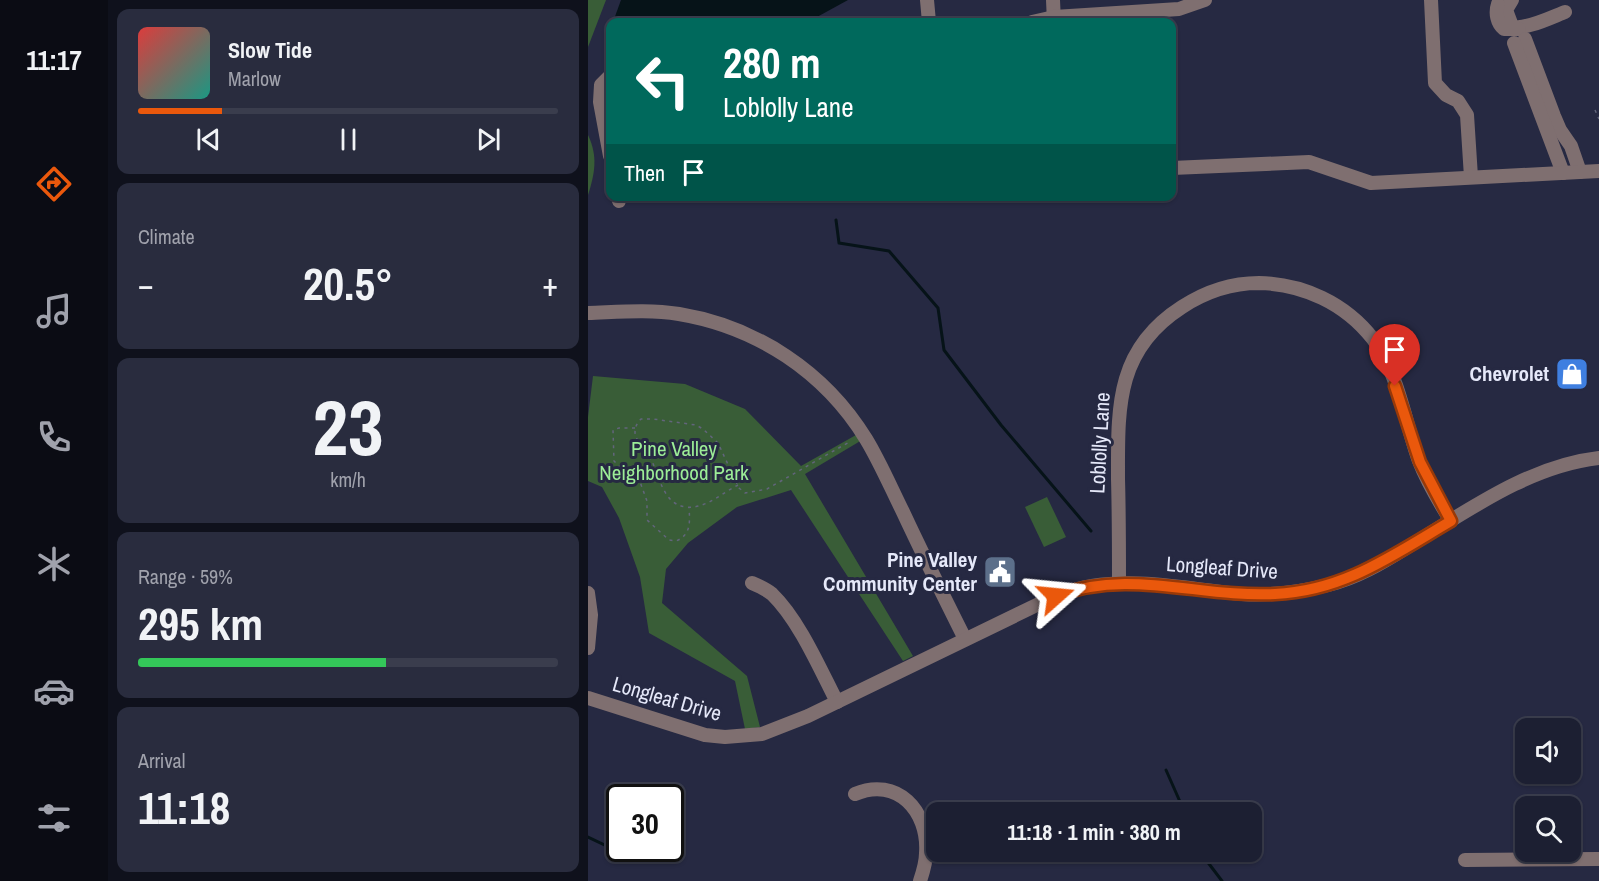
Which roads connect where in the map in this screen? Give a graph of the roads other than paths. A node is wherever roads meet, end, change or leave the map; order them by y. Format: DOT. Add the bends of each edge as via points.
graph roads {
  1 [pos="927,0"];
  2 [pos="1053,0"];
  3 [pos="1205,0"];
  4 [pos="1431,0"];
  5 [pos="1505,2"];
  6 [pos="1565,12"];
  7 [pos="929,18"];
  8 [pos="1054,18"];
  9 [pos="1077,18"];
  10 [pos="1524,36"];
  11 [pos="606,80"];
  12 [pos="606,134"];
  13 [pos="1176,168"];
  14 [pos="1599,171"];
  15 [pos="1580,172"];
  16 [pos="1563,173"];
  17 [pos="1470,177"];
  18 [pos="588,313"];
  19 [pos="1599,458"];
  20 [pos="1451,521"];
  21 [pos="752,583"];
  22 [pos="1119,583"];
  23 [pos="588,593"];
  24 [pos="965,639"];
  25 [pos="588,648"];
  26 [pos="588,698"];
  27 [pos="837,702"];
  28 [pos="855,794"];
  29 [pos="1599,859"];
  30 [pos="1465,860"];
  31 [pos="920,881"];
  1 -- 7 [label="street"];
  2 -- 8 [label="street"];
  3 -- 9 [label="street" via="1179,9"];
  4 -- 17 [label="street" via="1435,82 1446,95 1458,101 1467,115"];
  5 -- 10 [label="street" via="1512,26"];
  6 -- 10 [label="street"];
  10 -- 15 [label="street" via="1560,110 1557,124 1571,146"];
  10 -- 16 [label="street"];
  11 -- 12 [label="street" via="600,85"];
  13 -- 17 [label="street" via="1308,162 1371,183"];
  14 -- 15 [label="street"];
  15 -- 16 [label="street"];
  16 -- 17 [label="street"];
  18 -- 24 [label="street" via="649,311 707,320 744,332 803,367 848,413 872,450"];
  19 -- 20 [label="street, Longleaf Drive" via="1530,477"];
  20 -- 22 [label="street, Longleaf Drive" via="1344,581 1299,592 1244,594"];
  20 -- 22 [label="street, Loblolly Lane" via="1420,462 1389,367 1357,321 1331,302 1291,286 1232,286 1195,299 1163,320 1144,341 1125,378 1118,417"];
  21 -- 27 [label="street" via="771,593 792,620"];
  22 -- 24 [label="street, Longleaf Drive" via="1068,592"];
  23 -- 25 [label="street"];
  24 -- 27 [label="street, Longleaf Drive"];
  26 -- 27 [label="street, Longleaf Drive" via="684,730 725,737 762,734"];
  28 -- 31 [label="street" via="888,789 914,808 926,838"];
  29 -- 30 [label="street"];
}
